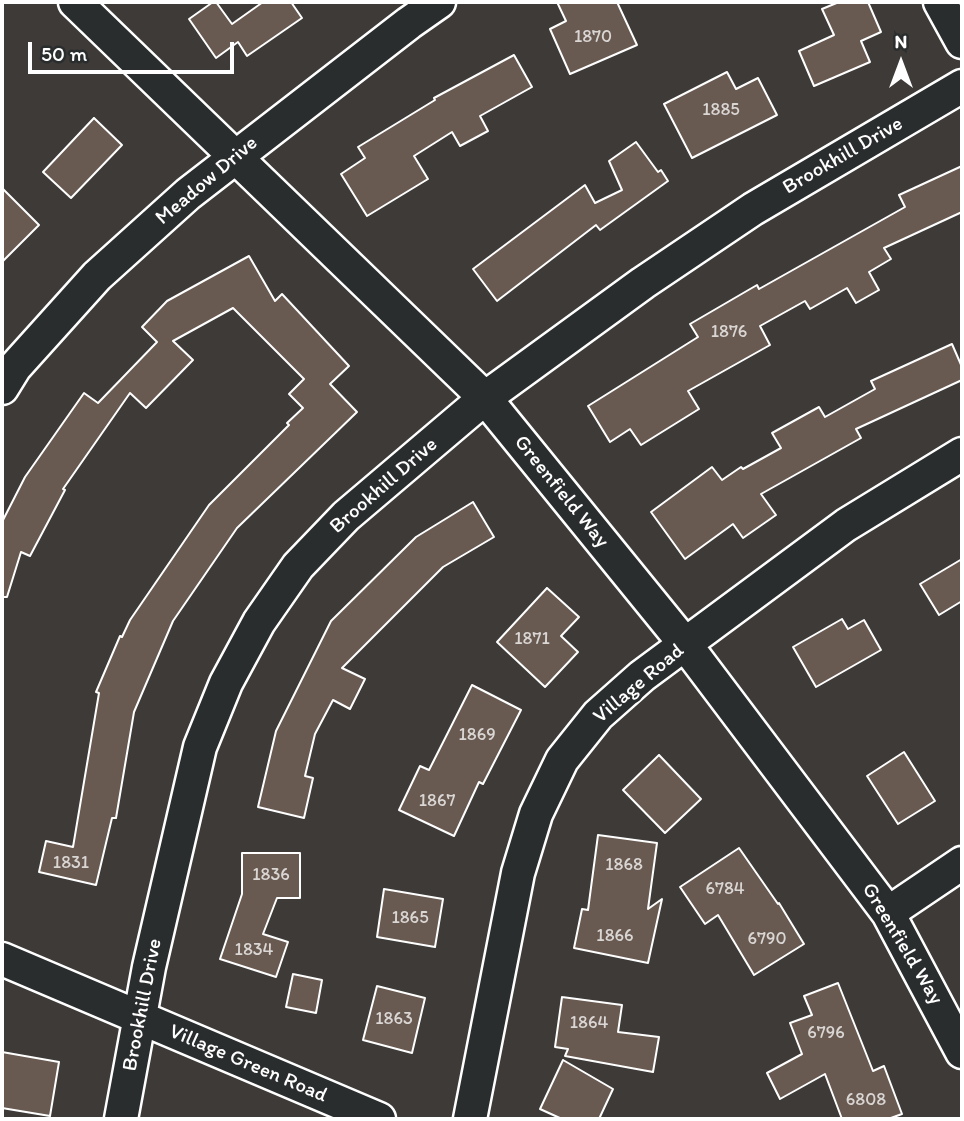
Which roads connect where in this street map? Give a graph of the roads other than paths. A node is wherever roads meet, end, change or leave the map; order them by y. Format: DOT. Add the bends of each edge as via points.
graph roads {
  1 [pos="75,2"];
  2 [pos="439,2"];
  3 [pos="940,2"];
  4 [pos="962,41"];
  5 [pos="962,86"];
  6 [pos="236,155"];
  7 [pos="2,388"];
  8 [pos="485,398"];
  9 [pos="962,454"];
  10 [pos="685,643"];
  11 [pos="962,863"];
  12 [pos="888,913"];
  13 [pos="2,959"];
  14 [pos="141,1018"];
  15 [pos="962,1052"];
  16 [pos="121,1119"];
  17 [pos="379,1119"];
  18 [pos="470,1119"];
  1 -- 6 [label="street, Greenfield Way"];
  2 -- 6 [label="street, Meadow Drive"];
  3 -- 4 [label="street"];
  5 -- 8 [label="street, Brookhill Drive" via="753,209"];
  6 -- 7 [label="street, Meadow Drive" via="97,276"];
  6 -- 8 [label="street, Greenfield Way"];
  8 -- 10 [label="street, Greenfield Way"];
  8 -- 14 [label="street, Brookhill Drive" via="346,516 298,566 259,622 226,683 200,747"];
  9 -- 10 [label="street, Village Road" via="846,525"];
  10 -- 12 [label="street, Greenfield Way"];
  10 -- 18 [label="street, Village Road" via="598,715 562,760 536,814 519,873"];
  11 -- 12 [label="street"];
  12 -- 15 [label="street, Greenfield Way"];
  13 -- 14 [label="street, Village Green Road"];
  14 -- 16 [label="street, Brookhill Drive"];
  14 -- 17 [label="street, Village Green Road"];
}
